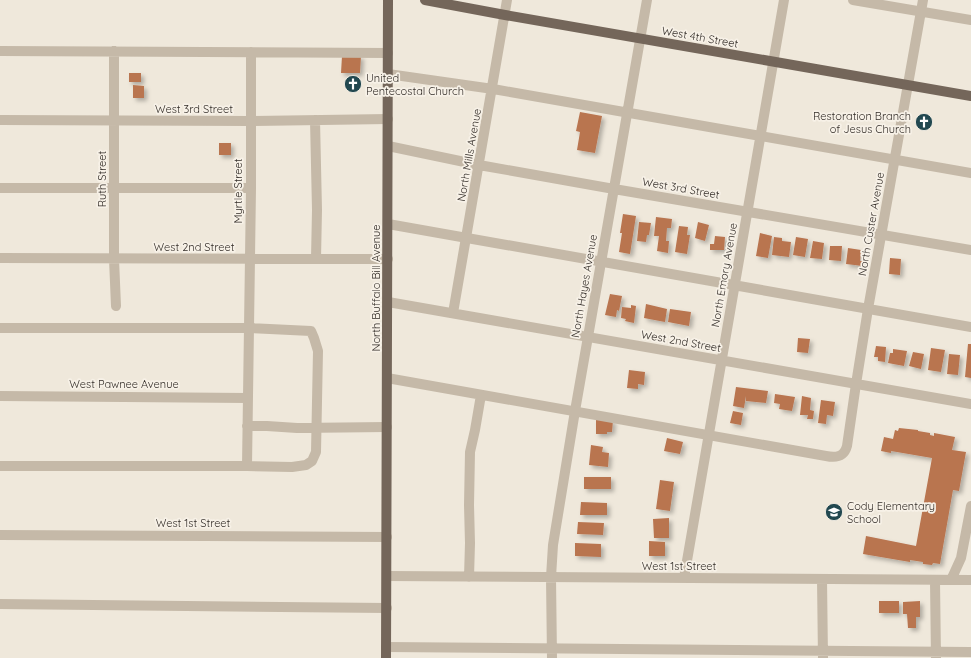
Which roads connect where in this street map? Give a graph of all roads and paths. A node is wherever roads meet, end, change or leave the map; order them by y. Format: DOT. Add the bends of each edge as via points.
graph roads {
  1 [pos="388,0"];
  2 [pos="425,0"];
  3 [pos="507,0"];
  4 [pos="647,0"];
  5 [pos="784,0"];
  6 [pos="853,0"];
  7 [pos="923,0"];
  8 [pos="921,12"];
  9 [pos="505,15"];
  10 [pos="971,20"];
  11 [pos="640,39"];
  12 [pos="0,51"];
  13 [pos="114,52"];
  14 [pos="251,52"];
  15 [pos="388,53"];
  16 [pos="773,62"];
  17 [pos="388,74"];
  18 [pos="908,85"];
  19 [pos="492,89"];
  20 [pos="971,96"];
  21 [pos="627,113"];
  22 [pos="388,119"];
  23 [pos="0,120"];
  24 [pos="315,120"];
  25 [pos="114,121"];
  26 [pos="250,121"];
  27 [pos="760,136"];
  28 [pos="388,146"];
  29 [pos="895,160"];
  30 [pos="479,165"];
  31 [pos="971,173"];
  32 [pos="0,188"];
  33 [pos="114,188"];
  34 [pos="251,188"];
  35 [pos="614,189"];
  36 [pos="747,212"];
  37 [pos="388,224"];
  38 [pos="882,235"];
  39 [pos="466,238"];
  40 [pos="971,250"];
  41 [pos="0,258"];
  42 [pos="114,259"];
  43 [pos="250,259"];
  44 [pos="388,259"];
  45 [pos="316,260"];
  46 [pos="601,262"];
  47 [pos="734,285"];
  48 [pos="388,302"];
  49 [pos="116,306"];
  50 [pos="868,309"];
  51 [pos="453,313"];
  52 [pos="971,327"];
  53 [pos="0,328"];
  54 [pos="249,328"];
  55 [pos="588,337"];
  56 [pos="721,360"];
  57 [pos="387,378"];
  58 [pos="856,384"];
  59 [pos="481,395"];
  60 [pos="0,396"];
  61 [pos="247,398"];
  62 [pos="971,404"];
  63 [pos="575,411"];
  64 [pos="247,426"];
  65 [pos="387,427"];
  66 [pos="317,428"];
  67 [pos="709,435"];
  68 [pos="0,466"];
  69 [pos="247,466"];
  70 [pos="971,506"];
  71 [pos="0,535"];
  72 [pos="387,537"];
  73 [pos="387,576"];
  74 [pos="468,577"];
  75 [pos="551,577"];
  76 [pos="684,578"];
  77 [pos="822,579"];
  78 [pos="951,580"];
  79 [pos="971,580"];
  80 [pos="935,581"];
  81 [pos="0,604"];
  82 [pos="386,608"];
  83 [pos="386,647"];
  84 [pos="971,652"];
  85 [pos="552,653"];
  86 [pos="824,654"];
  87 [pos="936,655"];
  88 [pos="386,658"];
  1 -- 15 [label="main road, North Buffalo Bill Avenue"];
  2 -- 9 [label="main road, West 4th Street"];
  3 -- 9 [label="street, North Mills Avenue"];
  4 -- 11 [label="street, North Hayes Avenue"];
  5 -- 16 [label="street, North Emory Avenue"];
  6 -- 8 [label="street"];
  7 -- 8 [label="street, North Custer Avenue"];
  8 -- 10 [label="street"];
  8 -- 18 [label="street, North Custer Avenue"];
  9 -- 11 [label="main road, West 4th Street"];
  9 -- 19 [label="street, North Mills Avenue"];
  11 -- 16 [label="main road, West 4th Street"];
  11 -- 21 [label="street, North Hayes Avenue"];
  12 -- 13 [label="street"];
  13 -- 14 [label="street"];
  13 -- 25 [label="street, Ruth Street"];
  14 -- 15 [label="street"];
  14 -- 26 [label="street, Myrtle Street"];
  15 -- 17 [label="main road, North Buffalo Bill Avenue"];
  16 -- 18 [label="main road, West 4th Street"];
  16 -- 27 [label="street, North Emory Avenue"];
  17 -- 19 [label="street"];
  17 -- 22 [label="main road, North Buffalo Bill Avenue"];
  18 -- 20 [label="main road, West 4th Street"];
  18 -- 29 [label="street, North Custer Avenue"];
  19 -- 21 [label="street"];
  19 -- 30 [label="street, North Mills Avenue"];
  21 -- 27 [label="street"];
  21 -- 35 [label="street, North Hayes Avenue"];
  22 -- 24 [label="street, West 3rd Street"];
  22 -- 28 [label="main road, North Buffalo Bill Avenue"];
  23 -- 25 [label="street, West 3rd Street"];
  24 -- 26 [label="street, West 3rd Street"];
  24 -- 45 [label="street"];
  25 -- 26 [label="street, West 3rd Street"];
  25 -- 33 [label="street, Ruth Street"];
  26 -- 34 [label="street, Myrtle Street"];
  27 -- 29 [label="street"];
  27 -- 36 [label="street, North Emory Avenue"];
  28 -- 30 [label="street, West 3rd Street"];
  28 -- 37 [label="main road, North Buffalo Bill Avenue"];
  29 -- 31 [label="street"];
  29 -- 38 [label="street, North Custer Avenue"];
  30 -- 35 [label="street, West 3rd Street"];
  30 -- 39 [label="street, North Mills Avenue"];
  32 -- 33 [label="street"];
  33 -- 34 [label="street"];
  33 -- 42 [label="street, Ruth Street"];
  34 -- 43 [label="street, Myrtle Street"];
  35 -- 36 [label="street, West 3rd Street"];
  35 -- 46 [label="street, North Hayes Avenue"];
  36 -- 38 [label="street, West 3rd Street"];
  36 -- 47 [label="street, North Emory Avenue"];
  37 -- 39 [label="street"];
  37 -- 44 [label="main road, North Buffalo Bill Avenue"];
  38 -- 40 [label="street, West 3rd Street"];
  38 -- 50 [label="street, North Custer Avenue"];
  39 -- 46 [label="street"];
  39 -- 51 [label="street, North Mills Avenue"];
  41 -- 42 [label="street, West 2nd Street"];
  42 -- 43 [label="street, West 2nd Street"];
  42 -- 49 [label="street, Ruth Street"];
  43 -- 45 [label="street, West 2nd Street"];
  43 -- 54 [label="street, Myrtle Street"];
  44 -- 45 [label="street, West 2nd Street"];
  44 -- 48 [label="main road, North Buffalo Bill Avenue"];
  46 -- 47 [label="street"];
  46 -- 55 [label="street, North Hayes Avenue"];
  47 -- 50 [label="street"];
  47 -- 56 [label="street, North Emory Avenue"];
  48 -- 51 [label="street, West 2nd Street"];
  48 -- 57 [label="main road, North Buffalo Bill Avenue"];
  50 -- 52 [label="street"];
  50 -- 58 [label="street, North Custer Avenue"];
  51 -- 55 [label="street, West 2nd Street"];
  53 -- 54 [label="street"];
  54 -- 61 [label="street, Myrtle Street"];
  54 -- 66 [label="street" via="311,331 318,351"];
  55 -- 56 [label="street, West 2nd Street"];
  55 -- 63 [label="street, North Hayes Avenue"];
  56 -- 58 [label="street, West 2nd Street"];
  56 -- 67 [label="street, North Emory Avenue"];
  57 -- 59 [label="street"];
  57 -- 65 [label="main road, North Buffalo Bill Avenue"];
  58 -- 62 [label="street, West 2nd Street"];
  58 -- 67 [label="street, North Custer Avenue" via="847,446 844,452 834,458"];
  59 -- 63 [label="street"];
  59 -- 74 [label="street" via="470,452"];
  60 -- 61 [label="street, West Pawnee Avenue"];
  61 -- 64 [label="street, Myrtle Street"];
  63 -- 67 [label="street"];
  63 -- 75 [label="street, North Hayes Avenue" via="553,545"];
  64 -- 66 [label="street"];
  64 -- 69 [label="street, Myrtle Street"];
  65 -- 66 [label="street"];
  65 -- 72 [label="main road, North Buffalo Bill Avenue"];
  66 -- 69 [label="street" via="316,452 312,461 306,465"];
  67 -- 76 [label="street, North Emory Avenue"];
  68 -- 69 [label="street"];
  70 -- 78 [label="street" via="961,558"];
  71 -- 72 [label="street, West 1st Street"];
  72 -- 73 [label="main road, North Buffalo Bill Avenue"];
  73 -- 74 [label="street, West 1st Street"];
  73 -- 82 [label="main road, North Buffalo Bill Avenue"];
  74 -- 75 [label="street, West 1st Street"];
  75 -- 76 [label="street, West 1st Street"];
  75 -- 85 [label="street, North Hayes Avenue"];
  76 -- 77 [label="street, West 1st Street"];
  77 -- 80 [label="street, West 1st Street"];
  77 -- 86 [label="street"];
  78 -- 79 [label="street, West 1st Street"];
  78 -- 80 [label="street, West 1st Street"];
  80 -- 87 [label="street"];
  81 -- 82 [label="street"];
  82 -- 83 [label="main road, North Buffalo Bill Avenue"];
  83 -- 85 [label="street"];
  83 -- 88 [label="main road, North Buffalo Bill Avenue"];
  84 -- 87 [label="street"];
  85 -- 86 [label="street"];
  86 -- 87 [label="street"];
}
